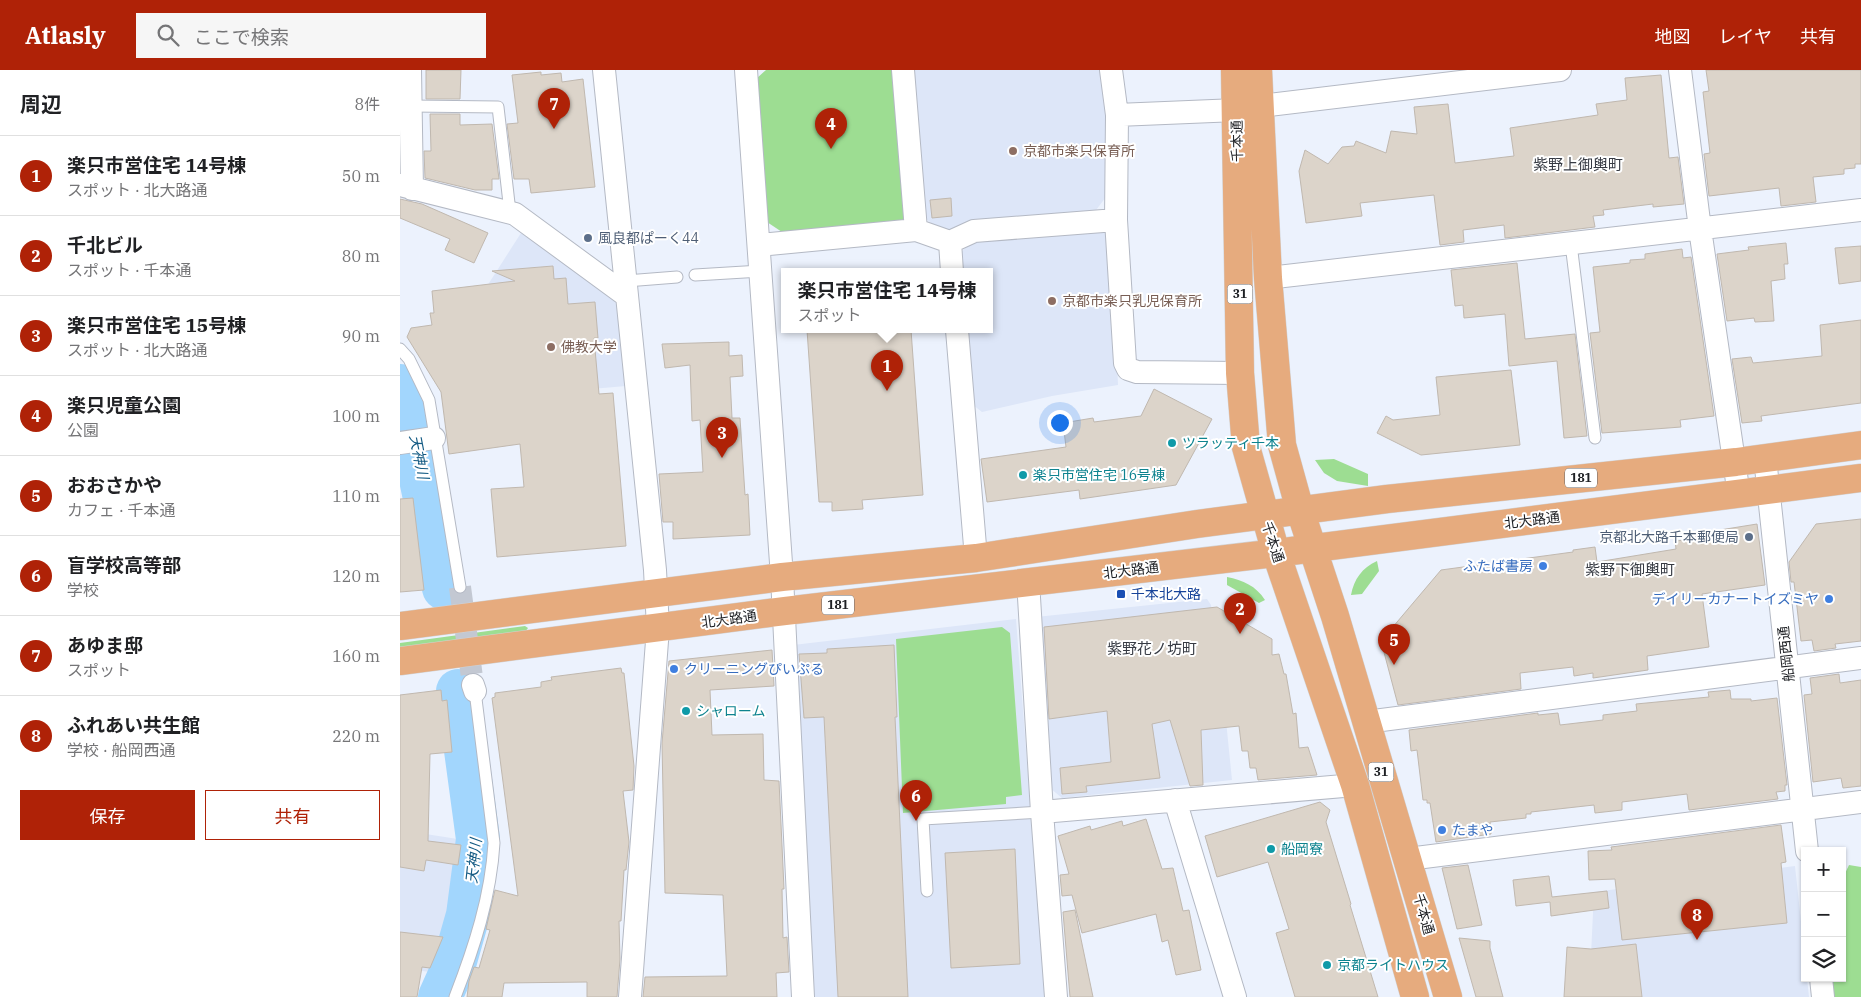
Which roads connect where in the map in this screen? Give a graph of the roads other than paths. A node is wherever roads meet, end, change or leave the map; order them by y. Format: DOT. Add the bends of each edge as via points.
graph roads {
  1 [pos="410,70"];
  2 [pos="604,70"];
  3 [pos="746,70"];
  4 [pos="903,70"];
  5 [pos="1111,70"];
  6 [pos="1235,70"];
  7 [pos="1258,70"];
  8 [pos="1560,70"];
  9 [pos="1680,70"];
  10 [pos="411,106"];
  11 [pos="1248,108"];
  12 [pos="1117,115"];
  13 [pos="406,187"];
  14 [pos="1861,210"];
  15 [pos="510,212"];
  16 [pos="1116,220"];
  17 [pos="1700,229"];
  18 [pos="916,230"];
  19 [pos="950,242"];
  20 [pos="759,244"];
  21 [pos="1570,244"];
  22 [pos="952,268"];
  23 [pos="761,271"];
  24 [pos="695,276"];
  25 [pos="677,277"];
  26 [pos="1268,278"];
  27 [pos="627,288"];
  28 [pos="957,333"];
  29 [pos="400,349"];
  30 [pos="1240,373"];
  31 [pos="1595,438"];
  32 [pos="413,441"];
  33 [pos="1861,446"];
  34 [pos="1765,458"];
  35 [pos="1736,462"];
  36 [pos="1861,478"];
  37 [pos="1769,491"];
  38 [pos="1739,495"];
  39 [pos="1300,510"];
  40 [pos="1264,516"];
  41 [pos="1312,547"];
  42 [pos="1276,553"];
  43 [pos="976,558"];
  44 [pos="782,577"];
  45 [pos="1028,581"];
  46 [pos="460,587"];
  47 [pos="656,593"];
  48 [pos="784,611"];
  49 [pos="400,626"];
  50 [pos="658,628"];
  51 [pos="1861,658"];
  52 [pos="400,661"];
  53 [pos="1788,668"];
  54 [pos="474,688"];
  55 [pos="1366,722"];
  56 [pos="1355,785"];
  57 [pos="1175,800"];
  58 [pos="1861,802"];
  59 [pos="1803,810"];
  60 [pos="1042,812"];
  61 [pos="1807,847"];
  62 [pos="1408,859"];
  63 [pos="927,891"];
  64 [pos="1821,982"];
  65 [pos="455,997"];
  66 [pos="630,997"];
  67 [pos="803,997"];
  68 [pos="1056,997"];
  69 [pos="1235,997"];
  70 [pos="1415,997"];
  71 [pos="1448,997"];
  72 [pos="1823,997"];
  1 -- 10 [label="street"];
  2 -- 27 [label="street"];
  3 -- 20 [label="street"];
  4 -- 18 [label="street"];
  5 -- 12 [label="street"];
  6 -- 11 [label="main road, 千本通 / 31"];
  7 -- 11 [label="main road, 千本通 / 31"];
  8 -- 11 [label="street"];
  9 -- 17 [label="street"];
  10 -- 13 [label="street"];
  10 -- 15 [label="lane" via="498,107"];
  11 -- 12 [label="street"];
  11 -- 26 [label="main road, 千本通 / 31"];
  11 -- 30 [label="main road, 千本通 / 31"];
  12 -- 16 [label="street"];
  13 -- 15 [label="street"];
  14 -- 17 [label="street"];
  15 -- 27 [label="street"];
  16 -- 19 [label="street" via="974,232"];
  16 -- 30 [label="street" via="1125,363 1128,369 1137,372"];
  17 -- 21 [label="street"];
  17 -- 35 [label="street"];
  18 -- 19 [label="street"];
  18 -- 20 [label="street"];
  19 -- 22 [label="street"];
  20 -- 23 [label="street"];
  21 -- 26 [label="street"];
  21 -- 31 [label="lane"];
  23 -- 24 [label="lane"];
  23 -- 44 [label="street"];
  25 -- 27 [label="lane"];
  26 -- 39 [label="main road, 千本通 / 31" via="1282,445"];
  27 -- 47 [label="street"];
  28 -- 43 [label="street"];
  29 -- 32 [label="lane" via="409,359 429,400"];
  30 -- 40 [label="main road, 千本通 / 31" via="1246,447"];
  32 -- 46 [label="lane"];
  33 -- 34 [label="main road, 181"];
  34 -- 35 [label="main road, 181"];
  34 -- 37 [label="street, 船岡西通"];
  35 -- 38 [label="street"];
  35 -- 39 [label="main road, 181"];
  36 -- 37 [label="main road, 北大路通 / 181"];
  37 -- 38 [label="main road, 北大路通 / 181"];
  37 -- 53 [label="street, 船岡西通"];
  38 -- 41 [label="main road, 北大路通 / 181"];
  39 -- 40 [label="main road, 181"];
  39 -- 41 [label="main road, 千本通 / 31"];
  40 -- 42 [label="main road, 千本通 / 31"];
  40 -- 43 [label="main road, 181"];
  41 -- 42 [label="main road, 北大路通 / 181"];
  41 -- 55 [label="main road, 千本通 / 31"];
  42 -- 45 [label="main road, 北大路通 / 181"];
  42 -- 56 [label="main road, 千本通 / 31"];
  43 -- 44 [label="main road, 181"];
  44 -- 47 [label="main road, 181"];
  44 -- 48 [label="street"];
  45 -- 48 [label="main road, 北大路通 / 181"];
  45 -- 60 [label="street"];
  47 -- 49 [label="main road, 181"];
  47 -- 50 [label="street"];
  48 -- 50 [label="main road, 北大路通 / 181"];
  48 -- 67 [label="street"];
  50 -- 52 [label="main road, 北大路通 / 181"];
  50 -- 66 [label="street"];
  51 -- 53 [label="street"];
  53 -- 55 [label="street"];
  53 -- 59 [label="street, 船岡西通"];
  54 -- 65 [label="lane" via="494,843 474,948"];
  55 -- 62 [label="main road, 千本通 / 31"];
  56 -- 57 [label="street"];
  56 -- 70 [label="main road, 千本通 / 31"];
  57 -- 60 [label="street"];
  57 -- 69 [label="street"];
  58 -- 59 [label="street"];
  59 -- 61 [label="street, 船岡西通"];
  59 -- 62 [label="street"];
  60 -- 63 [label="lane" via="923,819"];
  60 -- 68 [label="street"];
  62 -- 71 [label="main road, 千本通 / 31"];
  64 -- 72 [label="street"];
}
